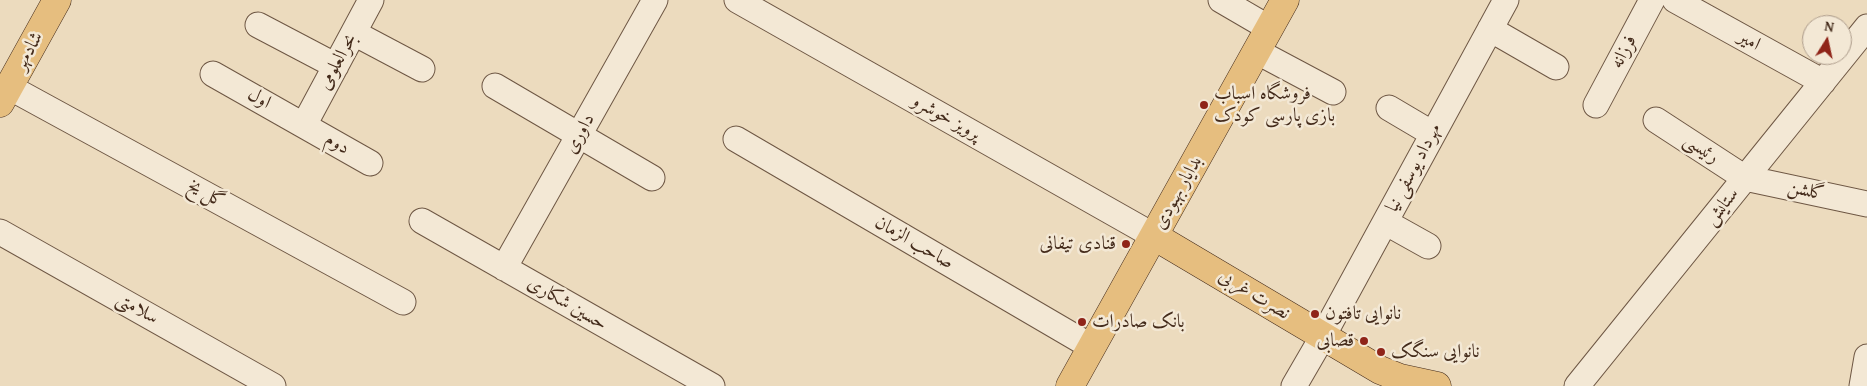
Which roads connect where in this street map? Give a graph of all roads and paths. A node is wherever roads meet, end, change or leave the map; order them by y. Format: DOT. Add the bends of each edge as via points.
graph roads {
  1 [pos="57,0"];
  2 [pos="655,0"];
  3 [pos="1221,0"];
  4 [pos="1284,0"];
  5 [pos="1506,0"];
  6 [pos="1652,0"];
  7 [pos="1675,0"];
  8 [pos="367,2"];
  9 [pos="747,2"];
  10 [pos="258,26"];
  11 [pos="1867,27"];
  12 [pos="1490,29"];
  13 [pos="354,33"];
  14 [pos="1263,40"];
  15 [pos="336,66"];
  16 [pos="1556,67"];
  17 [pos="422,69"];
  18 [pos="213,74"];
  19 [pos="1823,82"];
  20 [pos="495,86"];
  21 [pos="1333,92"];
  22 [pos="4,95"];
  23 [pos="1596,105"];
  24 [pos="1389,108"];
  25 [pos="1656,120"];
  26 [pos="304,125"];
  27 [pos="1433,134"];
  28 [pos="579,136"];
  29 [pos="736,139"];
  30 [pos="370,163"];
  31 [pos="652,178"];
  32 [pos="1745,178"];
  33 [pos="1867,204"];
  34 [pos="422,221"];
  35 [pos="1385,222"];
  36 [pos="0,232"];
  37 [pos="1154,236"];
  38 [pos="1428,246"];
  39 [pos="504,268"];
  40 [pos="403,302"];
  41 [pos="1323,336"];
  42 [pos="1092,347"];
  43 [pos="1867,357"];
  44 [pos="273,386"];
  45 [pos="712,386"];
  46 [pos="1070,386"];
  47 [pos="1294,386"];
  48 [pos="1437,386"];
  49 [pos="1577,386"];
  50 [pos="1862,386"];
  1 -- 22 [label="main road, شادمهر"];
  2 -- 28 [label="street, داوری"];
  3 -- 14 [label="street"];
  4 -- 14 [label="main road, بدایار بهبودی"];
  5 -- 12 [label="street, مهرداد یوسفی نیا"];
  6 -- 23 [label="street, فرزانه"];
  7 -- 19 [label="street, امیر"];
  8 -- 13 [label="street, بحرالعلومی"];
  9 -- 37 [label="street, پرویز خوشرو"];
  10 -- 15 [label="street"];
  11 -- 19 [label="street, ستایش"];
  12 -- 16 [label="street"];
  12 -- 27 [label="street, مهرداد یوسفی نیا"];
  13 -- 15 [label="street, بحرالعلومی"];
  13 -- 17 [label="street"];
  14 -- 21 [label="street"];
  14 -- 37 [label="main road, بدایار بهبودی"];
  15 -- 26 [label="street, بحرالعلومی"];
  18 -- 26 [label="street, اول"];
  19 -- 32 [label="street, ستایش"];
  20 -- 28 [label="street"];
  22 -- 40 [label="street, گل یخ"];
  24 -- 27 [label="street"];
  25 -- 32 [label="street, رئیسی"];
  26 -- 30 [label="street, دوم"];
  27 -- 35 [label="street, مهرداد یوسفی نیا"];
  28 -- 31 [label="street"];
  28 -- 39 [label="street, داوری"];
  29 -- 42 [label="street, صاحب الزمان"];
  32 -- 33 [label="street, گلشن"];
  32 -- 49 [label="street, ستایش"];
  34 -- 39 [label="street, حسین شکاری"];
  35 -- 38 [label="street"];
  35 -- 41 [label="street, مهرداد یوسفی نیا"];
  36 -- 44 [label="street, سلامتی"];
  37 -- 41 [label="main road, نصرت غربی"];
  37 -- 42 [label="main road, بدایار بهبودی"];
  39 -- 45 [label="street, حسین شکاری"];
  41 -- 47 [label="street, مهرداد یوسفی نیا"];
  41 -- 48 [label="main road, نصرت غربی" via="1380,370"];
  42 -- 46 [label="main road, بدایار بهبودی"];
  43 -- 50 [label="street"];
}
